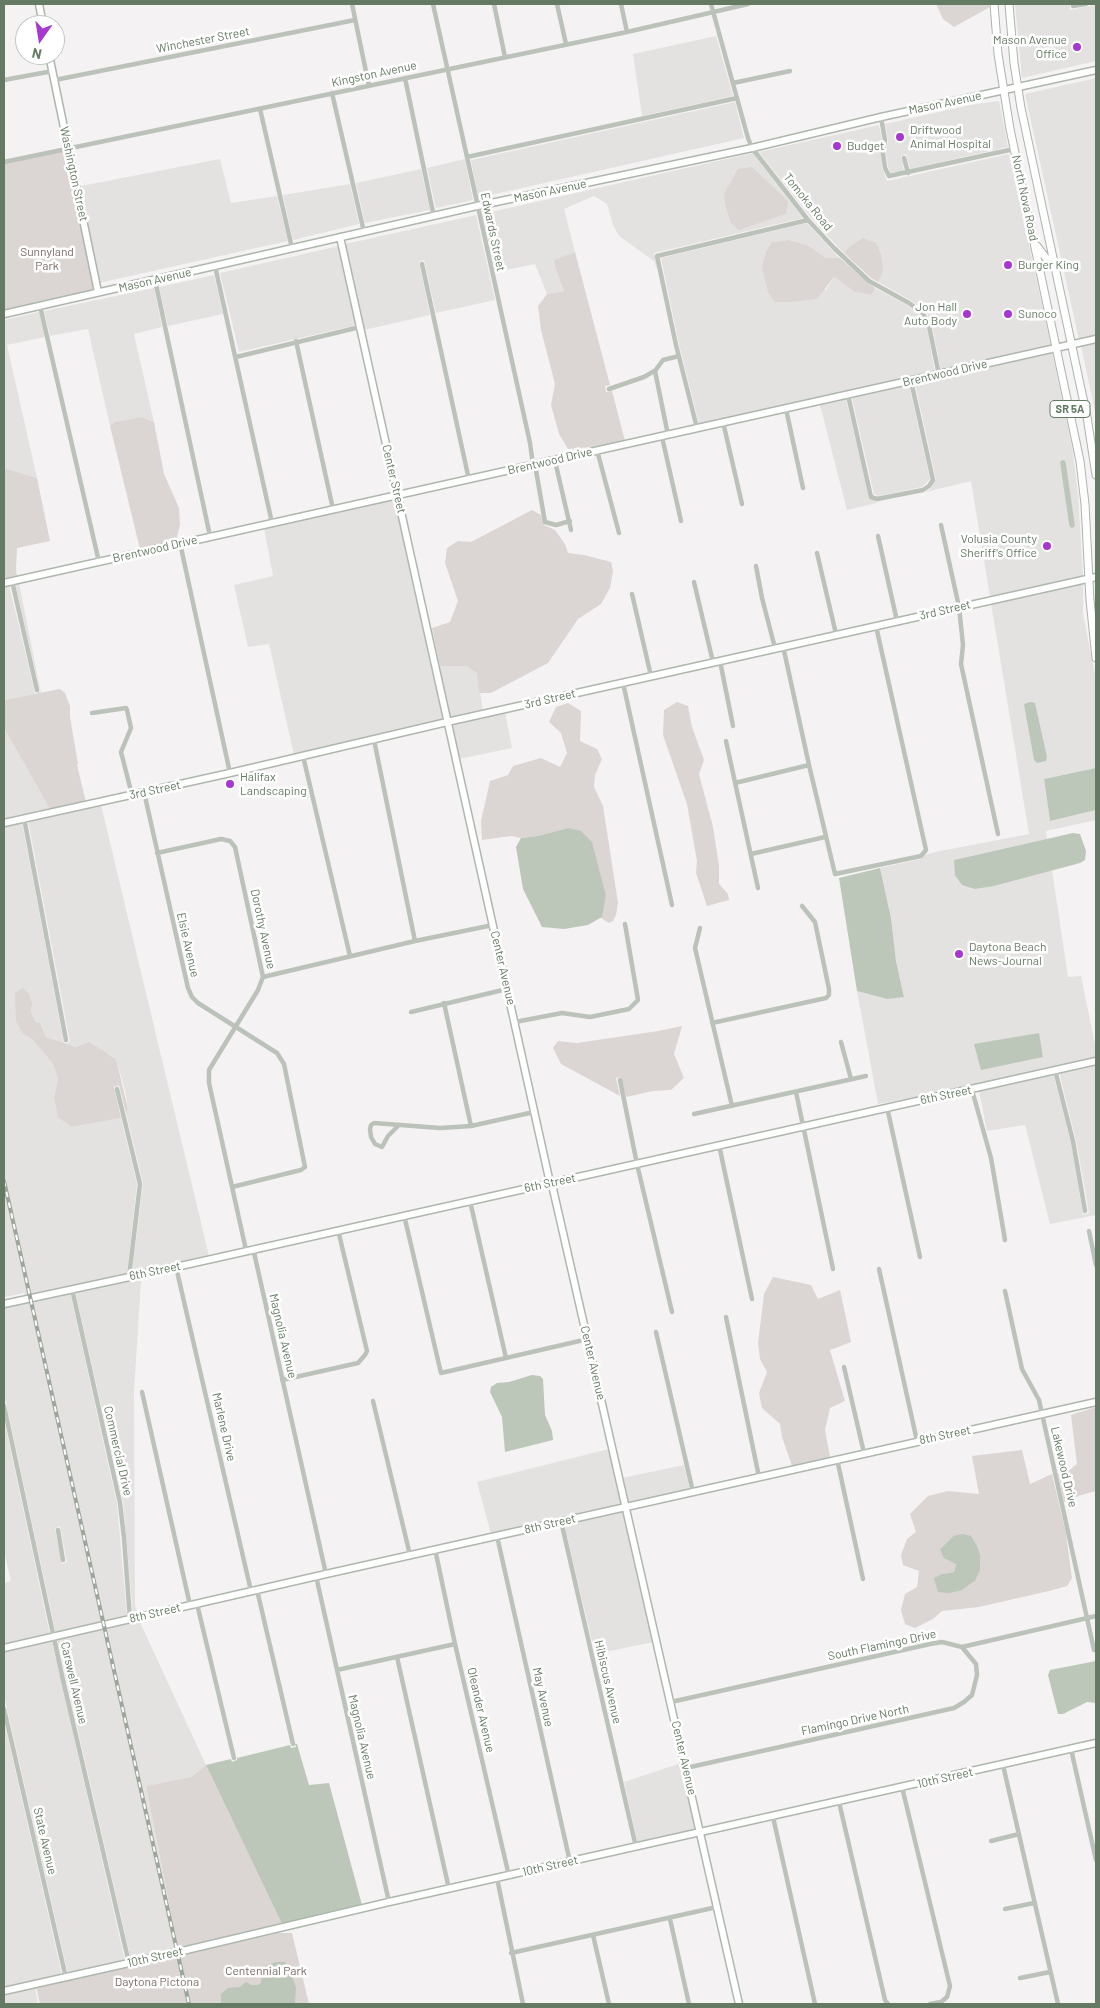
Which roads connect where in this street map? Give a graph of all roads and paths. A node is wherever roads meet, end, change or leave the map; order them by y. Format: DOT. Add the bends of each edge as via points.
graph roads {
  1 [pos="352,4"];
  2 [pos="433,4"];
  3 [pos="494,4"];
  4 [pos="557,4"];
  5 [pos="621,4"];
  6 [pos="711,4"];
  7 [pos="748,4"];
  8 [pos="994,4"];
  9 [pos="1009,4"];
  10 [pos="1086,4"];
  11 [pos="1073,6"];
  12 [pos="713,11"];
  13 [pos="355,20"];
  14 [pos="627,32"];
  15 [pos="566,44"];
  16 [pos="505,57"];
  17 [pos="52,65"];
  18 [pos="446,69"];
  19 [pos="1096,70"];
  20 [pos="53,71"];
  21 [pos="790,72"];
  22 [pos="405,78"];
  23 [pos="4,80"];
  24 [pos="55,80"];
  25 [pos="733,83"];
  26 [pos="369,86"];
  27 [pos="1018,88"];
  28 [pos="1004,91"];
  29 [pos="332,93"];
  30 [pos="737,98"];
  31 [pos="260,109"];
  32 [pos="881,117"];
  33 [pos="752,148"];
  34 [pos="68,149"];
  35 [pos="1014,149"];
  36 [pos="468,157"];
  37 [pos="904,158"];
  38 [pos="4,162"];
  39 [pos="908,173"];
  40 [pos="477,206"];
  41 [pos="434,217"];
  42 [pos="808,220"];
  43 [pos="364,232"];
  44 [pos="340,237"];
  45 [pos="1034,241"];
  46 [pos="292,248"];
  47 [pos="422,264"];
  48 [pos="1054,264"];
  49 [pos="215,266"];
  50 [pos="155,280"];
  51 [pos="98,292"];
  52 [pos="40,306"];
  53 [pos="4,314"];
  54 [pos="360,327"];
  55 [pos="1096,339"];
  56 [pos="296,342"];
  57 [pos="1071,345"];
  58 [pos="1057,348"];
  59 [pos="236,356"];
  60 [pos="679,356"];
  61 [pos="656,369"];
  62 [pos="939,375"];
  63 [pos="911,381"];
  64 [pos="608,389"];
  65 [pos="848,396"];
  66 [pos="786,409"];
  67 [pos="723,422"];
  68 [pos="697,428"];
  69 [pos="665,436"];
  70 [pos="598,450"];
  71 [pos="555,461"];
  72 [pos="534,465"];
  73 [pos="1096,475"];
  74 [pos="469,480"];
  75 [pos="803,488"];
  76 [pos="398,495"];
  77 [pos="742,504"];
  78 [pos="333,509"];
  79 [pos="570,521"];
  80 [pos="681,521"];
  81 [pos="272,523"];
  82 [pos="941,524"];
  83 [pos="571,530"];
  84 [pos="619,533"];
  85 [pos="210,536"];
  86 [pos="878,536"];
  87 [pos="180,543"];
  88 [pos="817,553"];
  89 [pos="99,562"];
  90 [pos="756,566"];
  91 [pos="1092,578"];
  92 [pos="12,581"];
  93 [pos="694,582"];
  94 [pos="4,583"];
  95 [pos="632,594"];
  96 [pos="959,607"];
  97 [pos="897,621"];
  98 [pos="876,626"];
  99 [pos="836,634"];
  100 [pos="783,646"];
  101 [pos="775,648"];
  102 [pos="1096,658"];
  103 [pos="716,661"];
  104 [pos="651,676"];
  105 [pos="623,683"];
  106 [pos="37,690"];
  107 [pos="92,713"];
  108 [pos="447,722"];
  109 [pos="733,726"];
  110 [pos="374,740"];
  111 [pos="726,741"];
  112 [pos="303,756"];
  113 [pos="809,766"];
  114 [pos="230,773"];
  115 [pos="735,783"];
  116 [pos="144,792"];
  117 [pos="132,795"];
  118 [pos="24,818"];
  119 [pos="4,823"];
  120 [pos="998,834"];
  121 [pos="825,837"];
  122 [pos="158,854"];
  123 [pos="751,854"];
  124 [pos="758,888"];
  125 [pos="672,905"];
  126 [pos="802,906"];
  127 [pos="624,924"];
  128 [pos="493,925"];
  129 [pos="700,928"];
  130 [pos="416,941"];
  131 [pos="350,956"];
  132 [pos="263,977"];
  133 [pos="507,989"];
  134 [pos="444,1003"];
  135 [pos="411,1012"];
  136 [pos="515,1022"];
  137 [pos="712,1023"];
  138 [pos="235,1026"];
  139 [pos="66,1040"];
  140 [pos="841,1042"];
  141 [pos="1096,1061"];
  142 [pos="1055,1070"];
  143 [pos="866,1076"];
  144 [pos="851,1079"];
  145 [pos="620,1080"];
  146 [pos="117,1089"];
  147 [pos="972,1090"];
  148 [pos="796,1092"];
  149 [pos="732,1106"];
  150 [pos="888,1107"];
  151 [pos="534,1112"];
  152 [pos="694,1114"];
  153 [pos="399,1125"];
  154 [pos="471,1126"];
  155 [pos="803,1126"];
  156 [pos="719,1145"];
  157 [pos="637,1164"];
  158 [pos="550,1183"];
  159 [pos="232,1187"];
  160 [pos="470,1201"];
  161 [pos="1085,1211"];
  162 [pos="404,1215"];
  163 [pos="338,1230"];
  164 [pos="1089,1231"];
  165 [pos="1005,1240"];
  166 [pos="250,1249"];
  167 [pos="920,1257"];
  168 [pos="1096,1265"];
  169 [pos="176,1267"];
  170 [pos="833,1269"];
  171 [pos="879,1269"];
  172 [pos="129,1277"];
  173 [pos="72,1289"];
  174 [pos="1005,1291"];
  175 [pos="752,1300"];
  176 [pos="4,1304"];
  177 [pos="672,1312"];
  178 [pos="726,1317"];
  179 [pos="656,1332"];
  180 [pos="588,1339"];
  181 [pos="506,1358"];
  182 [pos="844,1367"];
  183 [pos="282,1380"];
  184 [pos="142,1392"];
  185 [pos="373,1401"];
  186 [pos="1096,1402"];
  187 [pos="4,1406"];
  188 [pos="1042,1414"];
  189 [pos="917,1441"];
  190 [pos="864,1453"];
  191 [pos="837,1459"];
  192 [pos="759,1477"];
  193 [pos="693,1492"];
  194 [pos="625,1507"];
  195 [pos="561,1521"];
  196 [pos="58,1530"];
  197 [pos="498,1536"];
  198 [pos="435,1549"];
  199 [pos="410,1555"];
  200 [pos="63,1560"];
  201 [pos="326,1574"];
  202 [pos="316,1576"];
  203 [pos="863,1579"];
  204 [pos="254,1591"];
  205 [pos="197,1604"];
  206 [pos="190,1606"];
  207 [pos="1096,1616"];
  208 [pos="1087,1618"];
  209 [pos="130,1619"];
  210 [pos="54,1637"];
  211 [pos="455,1644"];
  212 [pos="962,1647"];
  213 [pos="4,1648"];
  214 [pos="1094,1650"];
  215 [pos="396,1657"];
  216 [pos="337,1670"];
  217 [pos="671,1702"];
  218 [pos="4,1709"];
  219 [pos="1096,1743"];
  220 [pos="292,1744"];
  221 [pos="1071,1749"];
  222 [pos="234,1758"];
  223 [pos="1003,1765"];
  224 [pos="686,1768"];
  225 [pos="902,1787"];
  226 [pos="839,1802"];
  227 [pos="773,1817"];
  228 [pos="701,1833"];
  229 [pos="1019,1834"];
  230 [pos="991,1841"];
  231 [pos="636,1847"];
  232 [pos="1096,1860"];
  233 [pos="570,1862"];
  234 [pos="509,1876"];
  235 [pos="497,1878"];
  236 [pos="449,1889"];
  237 [pos="389,1902"];
  238 [pos="1034,1902"];
  239 [pos="718,1907"];
  240 [pos="1005,1909"];
  241 [pos="670,1919"];
  242 [pos="593,1935"];
  243 [pos="512,1953"];
  244 [pos="129,1963"];
  245 [pos="1050,1972"];
  246 [pos="66,1978"];
  247 [pos="1020,1978"];
  248 [pos="4,1991"];
  249 [pos="523,2004"];
  250 [pos="609,2004"];
  251 [pos="690,2004"];
  252 [pos="739,2004"];
  253 [pos="815,2004"];
  254 [pos="888,2004"];
  255 [pos="930,2004"];
  256 [pos="1058,2004"];
  1 -- 13 [label="street"];
  2 -- 18 [label="street, Edwards Street"];
  3 -- 16 [label="street"];
  4 -- 15 [label="street"];
  5 -- 14 [label="street"];
  6 -- 12 [label="street, Tomoka Road"];
  7 -- 12 [label="street, Kingston Avenue"];
  8 -- 28 [label="main road, North Nova Road / SR 5A"];
  9 -- 27 [label="main road, North Nova Road / SR 5A"];
  10 -- 11 [label="street"];
  12 -- 14 [label="street, Kingston Avenue"];
  12 -- 25 [label="street, Tomoka Road"];
  13 -- 24 [label="street, Winchester Street"];
  13 -- 26 [label="street"];
  14 -- 15 [label="street, Kingston Avenue"];
  15 -- 16 [label="street, Kingston Avenue"];
  16 -- 18 [label="street, Kingston Avenue"];
  17 -- 20 [label="street, Washington Street"];
  18 -- 22 [label="street, Kingston Avenue"];
  18 -- 36 [label="street, Edwards Street"];
  19 -- 27 [label="street, Mason Avenue"];
  20 -- 23 [label="street"];
  20 -- 24 [label="street, Washington Street"];
  21 -- 25 [label="street"];
  22 -- 26 [label="street, Kingston Avenue"];
  22 -- 41 [label="street"];
  24 -- 34 [label="street, Washington Street"];
  25 -- 30 [label="street, Tomoka Road"];
  26 -- 29 [label="street, Kingston Avenue"];
  27 -- 28 [label="street, Mason Avenue"];
  27 -- 48 [label="main road, North Nova Road / SR 5A"];
  28 -- 32 [label="street, Mason Avenue"];
  28 -- 35 [label="main road, North Nova Road / SR 5A"];
  29 -- 31 [label="street, Kingston Avenue"];
  29 -- 43 [label="street"];
  30 -- 33 [label="street, Tomoka Road"];
  30 -- 36 [label="street"];
  31 -- 34 [label="street, Kingston Avenue"];
  31 -- 46 [label="street"];
  32 -- 33 [label="street, Mason Avenue"];
  32 -- 39 [label="street" via="885,168 889,176"];
  33 -- 40 [label="street, Mason Avenue"];
  33 -- 42 [label="street, Tomoka Road"];
  34 -- 38 [label="street, Kingston Avenue"];
  34 -- 51 [label="street, Washington Street"];
  35 -- 39 [label="street"];
  35 -- 45 [label="main road, North Nova Road / SR 5A"];
  36 -- 40 [label="street, Edwards Street"];
  37 -- 39 [label="street"];
  40 -- 41 [label="street, Mason Avenue"];
  40 -- 72 [label="street, Edwards Street"];
  41 -- 43 [label="street, Mason Avenue"];
  42 -- 60 [label="street" via="657,256"];
  42 -- 62 [label="street, Tomoka Road" via="869,281 923,313 929,326"];
  43 -- 44 [label="street, Mason Avenue"];
  44 -- 46 [label="street, Mason Avenue"];
  44 -- 54 [label="street, Center Street"];
  45 -- 48 [label="main road"];
  45 -- 58 [label="main road, North Nova Road / SR 5A"];
  46 -- 49 [label="street, Mason Avenue"];
  47 -- 74 [label="street"];
  48 -- 57 [label="main road, North Nova Road / SR 5A"];
  49 -- 50 [label="street, Mason Avenue"];
  49 -- 59 [label="street"];
  50 -- 51 [label="street, Mason Avenue"];
  50 -- 85 [label="street"];
  51 -- 52 [label="street, Mason Avenue"];
  52 -- 53 [label="street, Mason Avenue"];
  52 -- 89 [label="street"];
  54 -- 56 [label="street"];
  54 -- 76 [label="street, Center Street"];
  55 -- 57 [label="street, Brentwood Drive"];
  56 -- 59 [label="street"];
  56 -- 78 [label="street"];
  57 -- 58 [label="street, Brentwood Drive"];
  57 -- 73 [label="main road, North Nova Road / SR 5A"];
  58 -- 62 [label="street, Brentwood Drive"];
  58 -- 91 [label="main road, North Nova Road / SR 5A" via="1083,485"];
  59 -- 81 [label="street"];
  60 -- 61 [label="street" via="663,360"];
  60 -- 68 [label="street"];
  61 -- 64 [label="street" via="644,377"];
  61 -- 69 [label="street"];
  62 -- 63 [label="street, Brentwood Drive"];
  63 -- 65 [label="street, Brentwood Drive"];
  63 -- 65 [label="street" via="933,480 923,490 878,499 871,497"];
  65 -- 66 [label="street, Brentwood Drive"];
  66 -- 67 [label="street, Brentwood Drive"];
  66 -- 75 [label="street"];
  67 -- 68 [label="street, Brentwood Drive"];
  67 -- 77 [label="street"];
  68 -- 69 [label="street, Brentwood Drive"];
  69 -- 70 [label="street, Brentwood Drive"];
  69 -- 80 [label="street"];
  70 -- 71 [label="street, Brentwood Drive"];
  70 -- 84 [label="street"];
  71 -- 72 [label="street, Brentwood Drive"];
  71 -- 79 [label="street"];
  72 -- 74 [label="street, Brentwood Drive"];
  72 -- 79 [label="street, Edwards Street" via="545,522 556,525"];
  74 -- 76 [label="street, Brentwood Drive"];
  76 -- 78 [label="street, Brentwood Drive"];
  76 -- 108 [label="street, Center Street"];
  78 -- 81 [label="street, Brentwood Drive"];
  79 -- 83 [label="street"];
  81 -- 85 [label="street, Brentwood Drive"];
  82 -- 96 [label="street"];
  85 -- 87 [label="street, Brentwood Drive"];
  86 -- 97 [label="street"];
  87 -- 89 [label="street, Brentwood Drive"];
  87 -- 114 [label="street"];
  88 -- 99 [label="street"];
  89 -- 92 [label="street, Brentwood Drive"];
  90 -- 101 [label="street"];
  91 -- 96 [label="street, 3rd Street"];
  91 -- 102 [label="main road, North Nova Road / SR 5A"];
  92 -- 94 [label="street, Brentwood Drive"];
  92 -- 106 [label="street"];
  93 -- 103 [label="street"];
  95 -- 104 [label="street"];
  96 -- 97 [label="street, 3rd Street"];
  96 -- 120 [label="street" via="961,664"];
  97 -- 98 [label="street, 3rd Street"];
  98 -- 99 [label="street, 3rd Street"];
  98 -- 121 [label="street" via="926,850 920,856 835,874"];
  99 -- 100 [label="street, 3rd Street"];
  100 -- 101 [label="street, 3rd Street"];
  100 -- 113 [label="street"];
  101 -- 103 [label="street, 3rd Street"];
  103 -- 104 [label="street, 3rd Street"];
  103 -- 109 [label="street"];
  104 -- 105 [label="street, 3rd Street"];
  105 -- 108 [label="street, 3rd Street"];
  105 -- 125 [label="street"];
  107 -- 117 [label="street" via="127,710 131,728 121,752"];
  108 -- 110 [label="street, 3rd Street"];
  108 -- 128 [label="street, Center Avenue"];
  110 -- 112 [label="street, 3rd Street"];
  110 -- 130 [label="street"];
  111 -- 115 [label="street"];
  112 -- 114 [label="street, 3rd Street"];
  112 -- 131 [label="street"];
  113 -- 115 [label="street"];
  113 -- 121 [label="street"];
  114 -- 116 [label="street, 3rd Street"];
  115 -- 123 [label="street"];
  116 -- 117 [label="street, 3rd Street"];
  116 -- 122 [label="street, Elsie Avenue"];
  117 -- 118 [label="street, 3rd Street"];
  118 -- 119 [label="street, 3rd Street"];
  118 -- 139 [label="street"];
  121 -- 123 [label="street"];
  122 -- 132 [label="street, Dorothy Avenue" via="221,840 230,841 235,847"];
  122 -- 138 [label="street, Elsie Avenue" via="192,997"];
  123 -- 124 [label="street"];
  126 -- 137 [label="street" via="814,922 829,995"];
  127 -- 136 [label="street" via="638,1000 628,1009 590,1017 562,1013"];
  128 -- 130 [label="street"];
  128 -- 133 [label="street, Center Avenue"];
  129 -- 137 [label="street" via="695,948"];
  130 -- 131 [label="street"];
  131 -- 132 [label="street"];
  132 -- 138 [label="street, Dorothy Avenue"];
  133 -- 134 [label="street"];
  133 -- 136 [label="street, Center Avenue"];
  134 -- 135 [label="street"];
  134 -- 154 [label="street"];
  136 -- 151 [label="street, Center Avenue"];
  137 -- 149 [label="street"];
  138 -- 159 [label="street" via="209,1070"];
  138 -- 159 [label="street" via="277,1053 284,1064 305,1167"];
  140 -- 144 [label="street"];
  141 -- 142 [label="street, 6th Street"];
  142 -- 147 [label="street, 6th Street"];
  142 -- 161 [label="street" via="1073,1141"];
  143 -- 144 [label="street"];
  144 -- 148 [label="street"];
  145 -- 157 [label="street"];
  146 -- 172 [label="street" via="140,1184"];
  147 -- 150 [label="street, 6th Street"];
  147 -- 165 [label="street" via="992,1158"];
  148 -- 149 [label="street"];
  148 -- 155 [label="street"];
  149 -- 152 [label="street"];
  150 -- 155 [label="street, 6th Street"];
  150 -- 167 [label="street"];
  151 -- 154 [label="street"];
  151 -- 158 [label="street, Center Avenue"];
  153 -- 153 [label="street" via="371,1125 375,1144 382,1147"];
  153 -- 154 [label="street"];
  155 -- 156 [label="street, 6th Street"];
  155 -- 170 [label="street"];
  156 -- 157 [label="street, 6th Street"];
  156 -- 175 [label="street"];
  157 -- 158 [label="street, 6th Street"];
  157 -- 177 [label="street"];
  158 -- 160 [label="street, 6th Street"];
  158 -- 180 [label="street, Center Avenue"];
  159 -- 166 [label="street"];
  160 -- 162 [label="street, 6th Street"];
  160 -- 181 [label="street"];
  162 -- 163 [label="street, 6th Street"];
  162 -- 181 [label="street" via="441,1373"];
  163 -- 166 [label="street, 6th Street"];
  163 -- 183 [label="street" via="366,1351 358,1363"];
  164 -- 168 [label="street"];
  166 -- 169 [label="street, 6th Street"];
  166 -- 183 [label="street, Magnolia Avenue"];
  169 -- 172 [label="street, 6th Street"];
  169 -- 204 [label="street, Marlene Drive"];
  171 -- 189 [label="street"];
  172 -- 173 [label="street, 6th Street"];
  173 -- 176 [label="street, 6th Street"];
  173 -- 209 [label="street, Commercial Drive" via="120,1503"];
  174 -- 188 [label="street, Lakewood Drive" via="1022,1369 1039,1400"];
  178 -- 192 [label="street"];
  179 -- 193 [label="street"];
  180 -- 181 [label="street"];
  180 -- 194 [label="street, Center Avenue"];
  182 -- 190 [label="street"];
  183 -- 201 [label="street, Magnolia Avenue"];
  184 -- 206 [label="street"];
  185 -- 199 [label="street"];
  186 -- 188 [label="street, 8th Street"];
  187 -- 210 [label="street, Carswell Avenue"];
  188 -- 189 [label="street, 8th Street"];
  188 -- 208 [label="street, Lakewood Drive"];
  189 -- 190 [label="street, 8th Street"];
  190 -- 191 [label="street, 8th Street"];
  191 -- 192 [label="street, 8th Street"];
  191 -- 203 [label="street"];
  192 -- 193 [label="street, 8th Street"];
  193 -- 194 [label="street, 8th Street"];
  194 -- 195 [label="street, 8th Street"];
  194 -- 217 [label="street, Center Avenue"];
  195 -- 197 [label="street, 8th Street"];
  195 -- 231 [label="street, Hibiscus Avenue"];
  196 -- 200 [label="street"];
  197 -- 198 [label="street, 8th Street"];
  197 -- 233 [label="street, May Avenue"];
  198 -- 199 [label="street, 8th Street"];
  198 -- 211 [label="street, Oleander Avenue"];
  199 -- 201 [label="street, 8th Street"];
  201 -- 202 [label="street, 8th Street"];
  202 -- 204 [label="street, 8th Street"];
  202 -- 216 [label="street, Magnolia Avenue"];
  204 -- 205 [label="street, 8th Street"];
  204 -- 220 [label="street, Marlene Drive"];
  205 -- 206 [label="street, 8th Street"];
  205 -- 222 [label="street"];
  206 -- 209 [label="street, 8th Street"];
  207 -- 208 [label="street, South Flamingo Drive"];
  208 -- 212 [label="street, South Flamingo Drive"];
  208 -- 214 [label="street, Lakewood Drive"];
  209 -- 210 [label="street, 8th Street"];
  210 -- 213 [label="street, 8th Street"];
  210 -- 244 [label="street, Carswell Avenue"];
  211 -- 215 [label="street"];
  211 -- 234 [label="street, Oleander Avenue"];
  212 -- 217 [label="street, South Flamingo Drive" via="942,1642 930,1644"];
  212 -- 224 [label="street, Flamingo Drive North" via="976,1664 977,1675 972,1695 954,1708"];
  215 -- 216 [label="street"];
  215 -- 236 [label="street"];
  216 -- 237 [label="street, Magnolia Avenue"];
  217 -- 224 [label="street, Center Avenue"];
  218 -- 246 [label="street, State Avenue"];
  219 -- 221 [label="street, 10th Street"];
  221 -- 223 [label="street, 10th Street"];
  221 -- 232 [label="street"];
  223 -- 225 [label="street, 10th Street"];
  223 -- 229 [label="street"];
  224 -- 228 [label="street, Center Avenue"];
  225 -- 226 [label="street, 10th Street"];
  225 -- 255 [label="street" via="950,1986 947,1997"];
  226 -- 227 [label="street, 10th Street"];
  226 -- 254 [label="street"];
  227 -- 228 [label="street, 10th Street"];
  227 -- 253 [label="street"];
  228 -- 231 [label="street, 10th Street"];
  228 -- 239 [label="street, Center Avenue"];
  229 -- 230 [label="street"];
  229 -- 238 [label="street"];
  231 -- 233 [label="street, 10th Street"];
  233 -- 234 [label="street, 10th Street"];
  234 -- 235 [label="street, 10th Street"];
  235 -- 236 [label="street, 10th Street"];
  235 -- 243 [label="street"];
  236 -- 237 [label="street, 10th Street"];
  237 -- 244 [label="street, 10th Street"];
  238 -- 240 [label="street"];
  238 -- 245 [label="street"];
  239 -- 241 [label="street"];
  239 -- 252 [label="street, Center Avenue"];
  241 -- 242 [label="street"];
  241 -- 251 [label="street"];
  242 -- 243 [label="street"];
  242 -- 250 [label="street"];
  243 -- 249 [label="street"];
  244 -- 246 [label="street, 10th Street"];
  245 -- 247 [label="street"];
  245 -- 256 [label="street"];
  246 -- 248 [label="street, 10th Street"];
}
